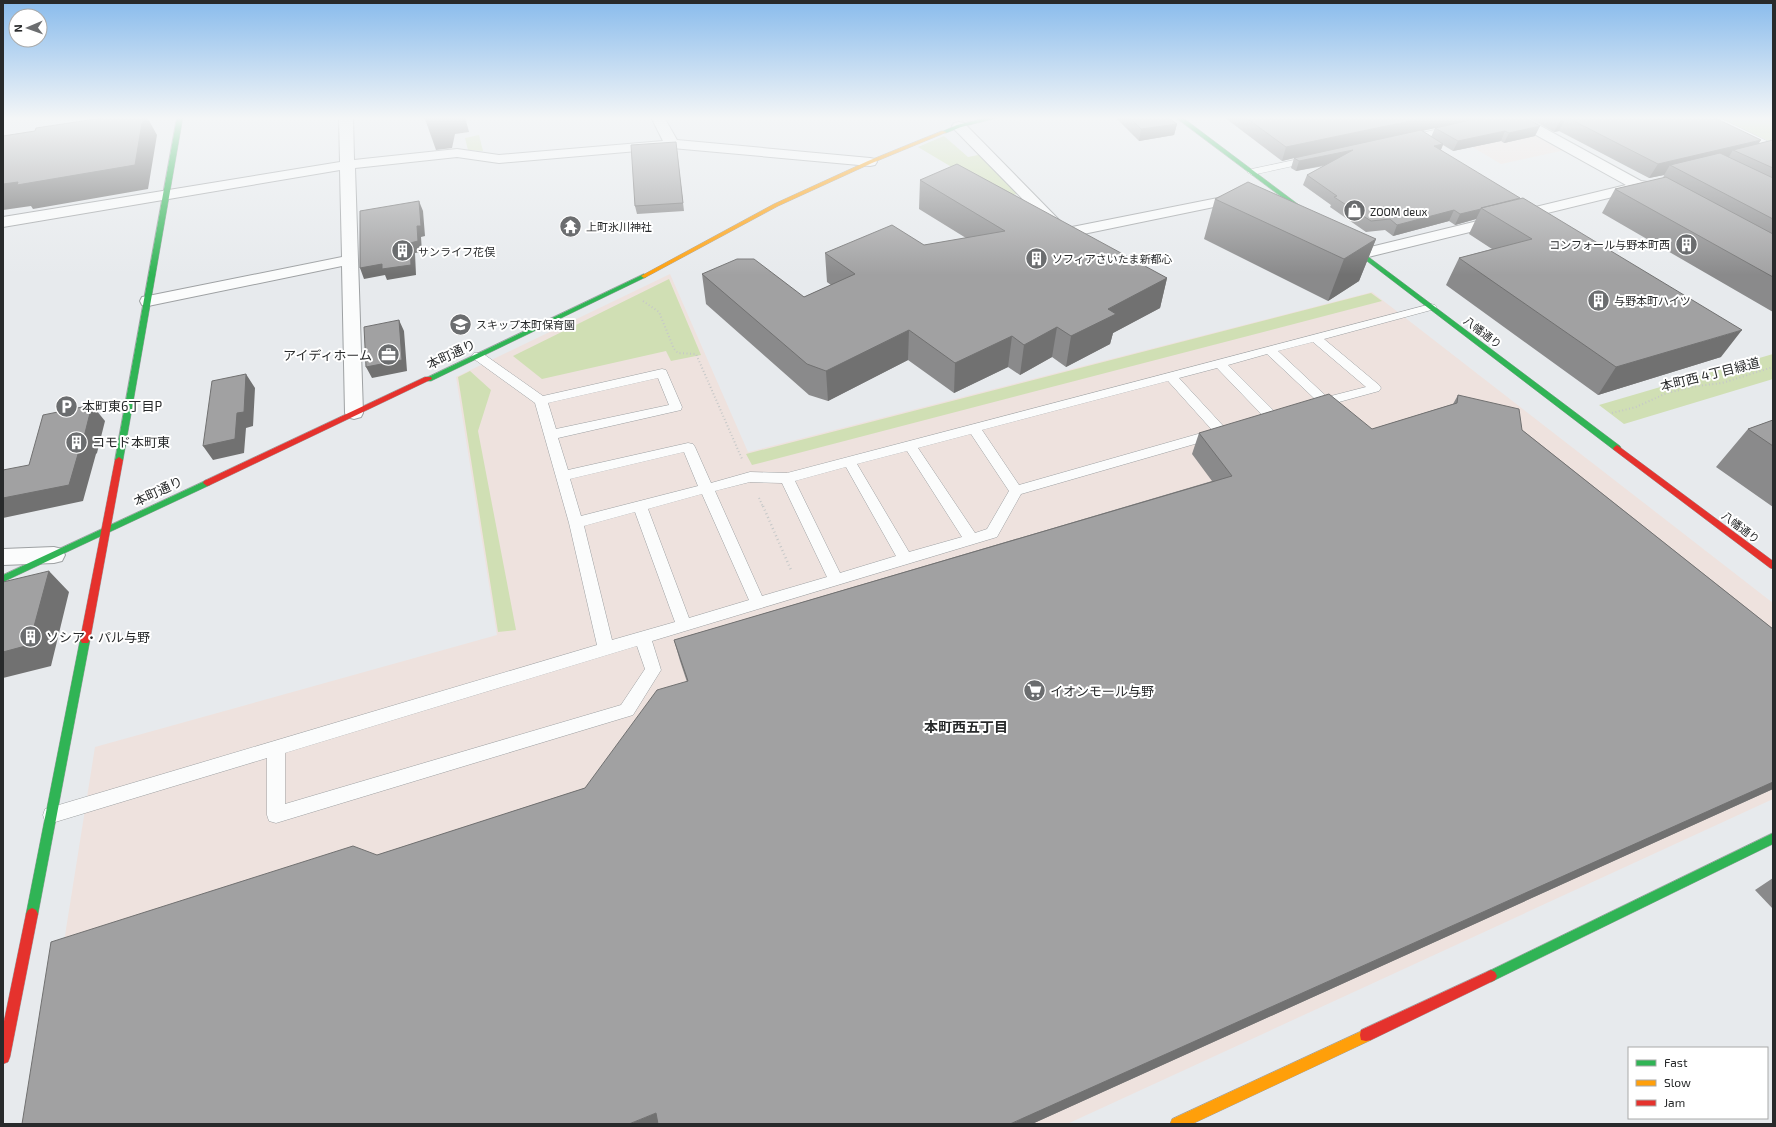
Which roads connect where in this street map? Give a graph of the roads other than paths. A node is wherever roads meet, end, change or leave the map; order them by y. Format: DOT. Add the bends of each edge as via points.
graph roads {
  1 [pos="170,170"];
  2 [pos="315,170"];
  3 [pos="348,170"];
  4 [pos="853,170"];
  5 [pos="1007,170"];
  6 [pos="1249,170"];
  7 [pos="1263,170"];
  8 [pos="1617,170"];
  9 [pos="1252,172"];
  10 [pos="1647,184"];
  11 [pos="1276,190"];
  12 [pos="165,195"];
  13 [pos="1660,197"];
  14 [pos="1526,202"];
  15 [pos="1539,210"];
  16 [pos="3,222"];
  17 [pos="1318,222"];
  18 [pos="1337,236"];
  19 [pos="1360,254"];
  20 [pos="350,260"];
  21 [pos="148,301"];
  22 [pos="1431,307"];
  23 [pos="1316,338"];
  24 [pos="1270,350"];
  25 [pos="478,356"];
  26 [pos="1219,363"];
  27 [pos="1170,376"];
  28 [pos="541,401"];
  29 [pos="1325,402"];
  30 [pos="1302,409"];
  31 [pos="354,413"];
  32 [pos="1287,413"];
  33 [pos="1272,417"];
  34 [pos="1258,422"];
  35 [pos="974,428"];
  36 [pos="1236,428"];
  37 [pos="1221,432"];
  38 [pos="550,435"];
  39 [pos="910,445"];
  40 [pos="849,461"];
  41 [pos="562,476"];
  42 [pos="787,478"];
  43 [pos="706,489"];
  44 [pos="1016,491"];
  45 [pos="640,506"];
  46 [pos="576,523"];
  47 [pos="106,530"];
  48 [pos="970,539"];
  49 [pos="54,555"];
  50 [pos="3,557"];
  51 [pos="905,559"];
  52 [pos="1773,566"];
  53 [pos="3,579"];
  54 [pos="836,580"];
  55 [pos="758,603"];
  56 [pos="684,626"];
  57 [pos="643,638"];
  58 [pos="606,649"];
  59 [pos="276,748"];
  60 [pos="52,815"];
  61 [pos="1773,838"];
  62 [pos="4,1043"];
  63 [pos="1192,1121"];
  1 -- 12 [label="main road"];
  2 -- 12 [label="street"];
  3 -- 20 [label="street"];
  4 -- 25 [label="main road, 本町通り" via="776,205 622,288"];
  5 -- 11 [label="street" via="1064,232"];
  6 -- 9 [label="main road"];
  7 -- 9 [label="lane"];
  8 -- 10 [label="street"];
  9 -- 11 [label="main road"];
  10 -- 13 [label="street"];
  10 -- 15 [label="street"];
  11 -- 17 [label="main road"];
  12 -- 16 [label="street"];
  12 -- 21 [label="main road"];
  14 -- 15 [label="lane"];
  15 -- 19 [label="street"];
  18 -- 19 [label="main road, 八幡通り"];
  19 -- 22 [label="main road, 八幡通り"];
  20 -- 21 [label="street"];
  20 -- 31 [label="street"];
  21 -- 47 [label="main road"];
  22 -- 23 [label="lane"];
  22 -- 52 [label="main road, 八幡通り"];
  23 -- 24 [label="lane"];
  23 -- 29 [label="lane" via="1375,388"];
  24 -- 26 [label="lane"];
  24 -- 29 [label="lane"];
  25 -- 28 [label="lane"];
  25 -- 31 [label="main road, 本町通り"];
  26 -- 27 [label="lane"];
  26 -- 33 [label="lane"];
  27 -- 35 [label="lane"];
  27 -- 37 [label="lane"];
  28 -- 38 [label="lane"];
  28 -- 38 [label="lane" via="662,373 676,407"];
  29 -- 30 [label="lane"];
  31 -- 47 [label="main road, 本町通り"];
  32 -- 33 [label="lane"];
  33 -- 34 [label="lane"];
  35 -- 39 [label="lane"];
  35 -- 44 [label="lane"];
  36 -- 37 [label="lane"];
  37 -- 44 [label="lane"];
  38 -- 41 [label="lane"];
  39 -- 40 [label="lane"];
  39 -- 48 [label="lane"];
  40 -- 42 [label="lane"];
  40 -- 51 [label="lane"];
  41 -- 43 [label="lane" via="688,447"];
  41 -- 46 [label="lane"];
  42 -- 43 [label="lane" via="750,477"];
  42 -- 54 [label="lane"];
  43 -- 45 [label="lane"];
  43 -- 55 [label="lane"];
  44 -- 48 [label="lane" via="992,533"];
  45 -- 46 [label="lane"];
  45 -- 56 [label="lane"];
  46 -- 58 [label="lane"];
  47 -- 49 [label="main road, 本町通り"];
  47 -- 60 [label="main road"];
  48 -- 51 [label="lane"];
  49 -- 50 [label="street"];
  49 -- 53 [label="main road, 本町通り"];
  51 -- 54 [label="lane"];
  54 -- 55 [label="lane"];
  55 -- 56 [label="lane"];
  56 -- 57 [label="lane"];
  57 -- 58 [label="lane"];
  57 -- 59 [label="lane" via="653,670 627,710 276,815"];
  58 -- 59 [label="lane"];
  59 -- 60 [label="lane"];
  60 -- 62 [label="main road"];
  61 -- 63 [label="main road"];
}
